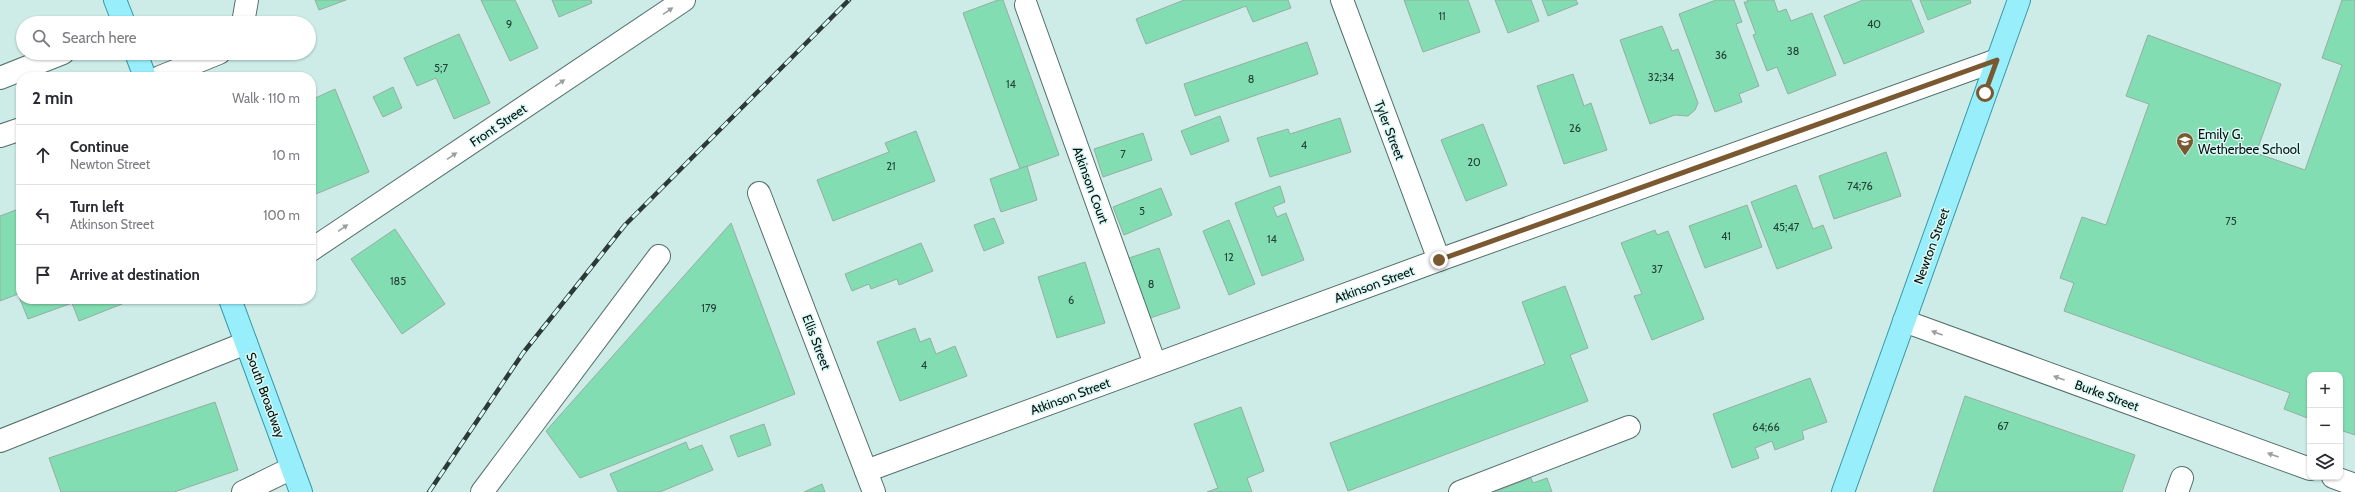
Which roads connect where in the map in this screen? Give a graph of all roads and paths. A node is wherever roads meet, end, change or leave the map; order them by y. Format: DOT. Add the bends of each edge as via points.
graph roads {
  1 [pos="115,0"];
  2 [pos="246,0"];
  3 [pos="684,0"];
  4 [pos="1342,0"];
  5 [pos="2019,0"];
  6 [pos="1026,5"];
  7 [pos="121,16"];
  8 [pos="244,16"];
  9 [pos="45,60"];
  10 [pos="139,60"];
  11 [pos="202,60"];
  12 [pos="1997,60"];
  13 [pos="143,72"];
  14 [pos="172,72"];
  15 [pos="0,78"];
  16 [pos="16,131"];
  17 [pos="0,136"];
  18 [pos="759,193"];
  19 [pos="316,247"];
  20 [pos="658,256"];
  21 [pos="1439,260"];
  22 [pos="234,304"];
  23 [pos="1904,321"];
  24 [pos="246,343"];
  25 [pos="1155,364"];
  26 [pos="1629,427"];
  27 [pos="0,441"];
  28 [pos="292,468"];
  29 [pos="2307,468"];
  30 [pos="866,471"];
  31 [pos="2341,480"];
  32 [pos="2355,485"];
  33 [pos="243,492"];
  34 [pos="301,492"];
  35 [pos="482,492"];
  36 [pos="874,492"];
  37 [pos="1460,492"];
  38 [pos="1843,492"];
  1 -- 7 [label="main road"];
  2 -- 8 [label="street"];
  19 -- 3 [label="street, Front Street, one-way"];
  4 -- 21 [label="street, Tyler Street"];
  5 -- 12 [label="main road, Newton Street"];
  6 -- 25 [label="street, Atkinson Court"];
  9 -- 15 [label="street"];
  10 -- 13 [label="main road"];
  11 -- 14 [label="street"];
  12 -- 21 [label="street, Atkinson Street"];
  12 -- 23 [label="main road, Newton Street"];
  16 -- 17 [label="street"];
  18 -- 30 [label="street, Ellis Street"];
  20 -- 35 [label="street"];
  21 -- 25 [label="street, Atkinson Street"];
  22 -- 24 [label="main road, South Broadway"];
  29 -- 23 [label="street, Burke Street, one-way"];
  23 -- 38 [label="main road, Newton Street"];
  24 -- 27 [label="street"];
  24 -- 28 [label="main road, South Broadway"];
  25 -- 30 [label="street, Atkinson Street"];
  26 -- 37 [label="street"];
  28 -- 33 [label="street"];
  28 -- 34 [label="main road, South Broadway"];
  30 -- 36 [label="street, Ellis Street"];
  31 -- 32 [label="street"];
}
